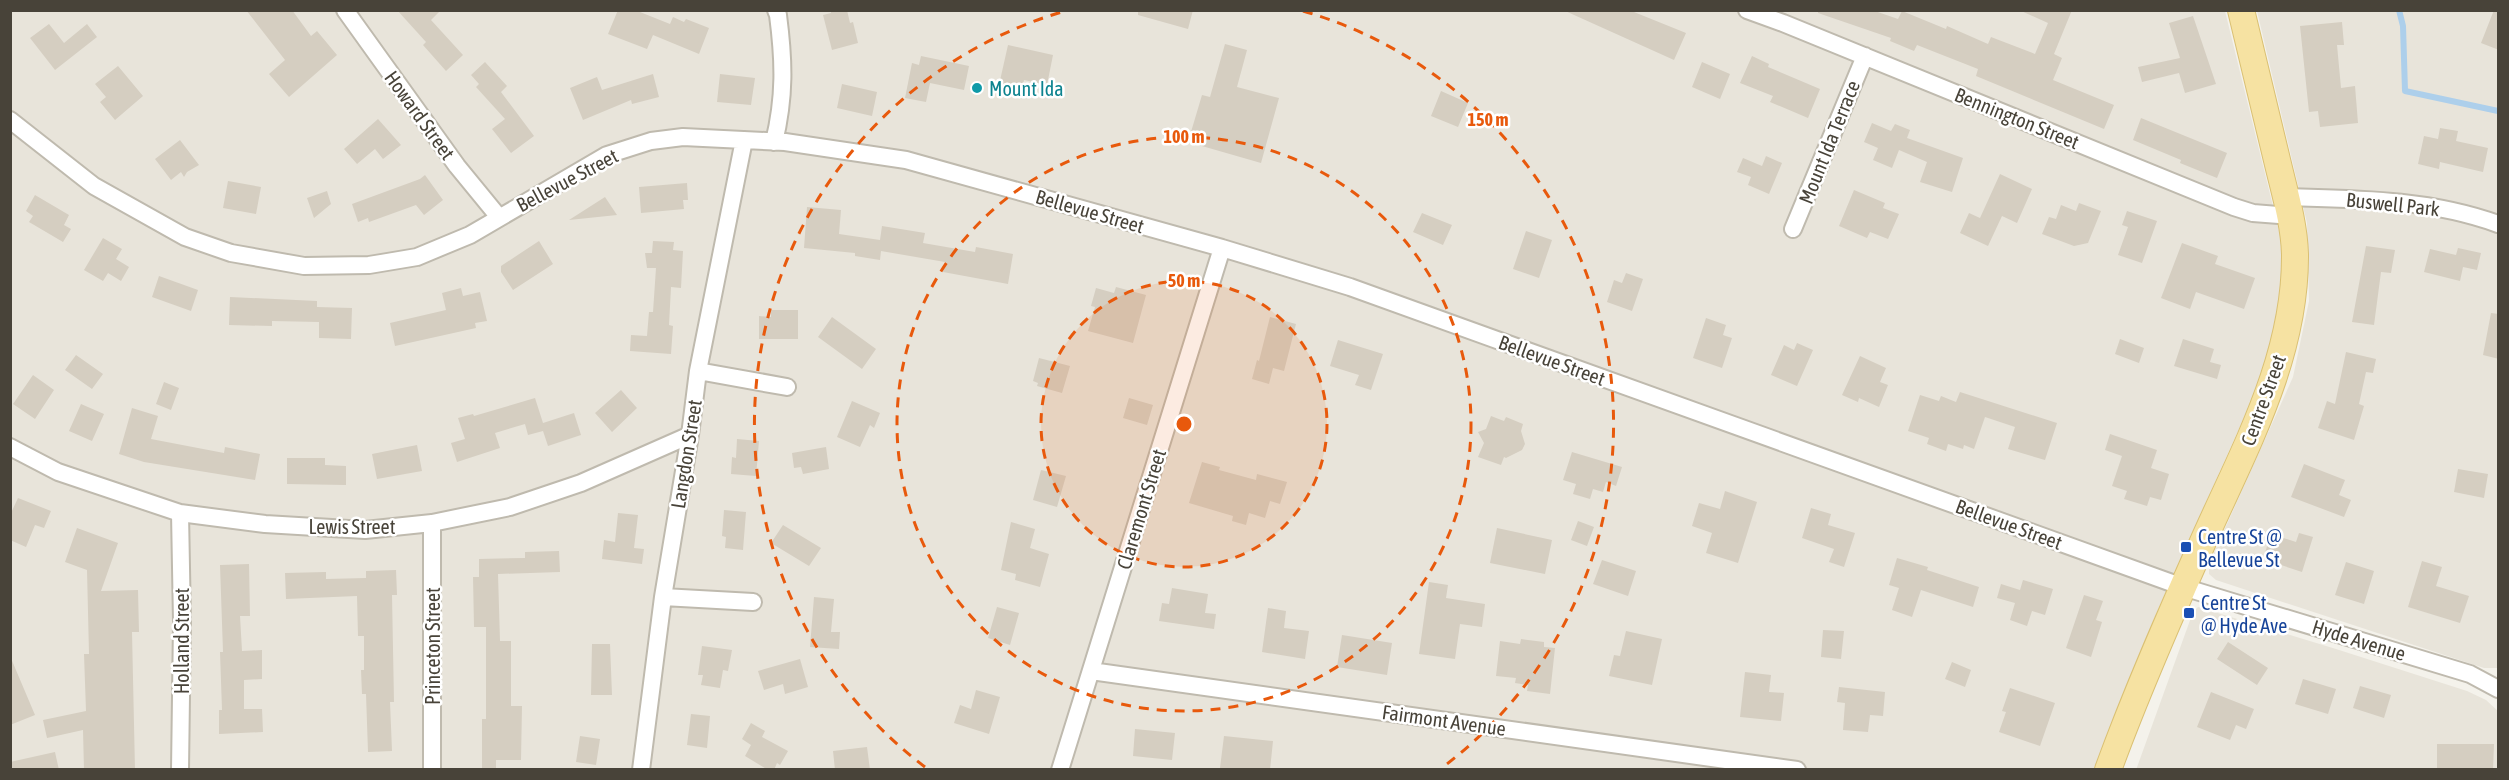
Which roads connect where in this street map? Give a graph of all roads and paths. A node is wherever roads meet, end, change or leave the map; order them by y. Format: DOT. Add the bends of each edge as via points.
graph roads {
  1 [pos="345,10"];
  2 [pos="776,10"];
  3 [pos="1747,10"];
  4 [pos="2241,10"];
  5 [pos="1865,56"];
  6 [pos="10,120"];
  7 [pos="744,140"];
  8 [pos="774,142"];
  9 [pos="2288,207"];
  10 [pos="498,216"];
  11 [pos="2499,224"];
  12 [pos="1793,229"];
  13 [pos="1222,248"];
  14 [pos="698,371"];
  15 [pos="787,387"];
  16 [pos="690,435"];
  17 [pos="10,447"];
  18 [pos="180,513"];
  19 [pos="432,523"];
  20 [pos="2183,587"];
  21 [pos="663,597"];
  22 [pos="753,602"];
  23 [pos="1091,671"];
  24 [pos="2499,689"];
  25 [pos="180,770"];
  26 [pos="432,770"];
  27 [pos="641,770"];
  28 [pos="1060,770"];
  29 [pos="1797,770"];
  30 [pos="2108,770"];
  1 -- 10 [label="street, Howard Street" via="457,166"];
  2 -- 8 [label="street" via="784,69"];
  3 -- 5 [label="street, Bennington Street"];
  4 -- 9 [label="main road, Centre Street"];
  5 -- 9 [label="street, Bennington Street" via="2234,207 2253,213"];
  5 -- 12 [label="street, Mount Ida Terrace"];
  6 -- 10 [label="street, Bellevue Street" via="94,186 185,237 231,253 304,266 369,265 417,257 470,235"];
  7 -- 8 [label="street, Bellevue Street"];
  7 -- 10 [label="street, Bellevue Street" via="683,137 651,141 607,155"];
  7 -- 14 [label="street, Langdon Street"];
  8 -- 13 [label="street, Bellevue Street" via="906,160"];
  9 -- 11 [label="street, Buswell Park" via="2364,198 2466,212"];
  9 -- 20 [label="main road, Centre Street" via="2295,251 2294,292 2274,379"];
  13 -- 20 [label="street, Bellevue Street" via="1402,304"];
  13 -- 23 [label="street, Claremont Street"];
  14 -- 15 [label="street"];
  14 -- 16 [label="street, Langdon Street"];
  16 -- 19 [label="street, Lewis Street" via="581,483 520,504"];
  16 -- 21 [label="street, Langdon Street"];
  17 -- 18 [label="street, Lewis Street" via="58,472"];
  18 -- 19 [label="street, Lewis Street" via="265,524 365,530"];
  18 -- 25 [label="street, Holland Street"];
  19 -- 26 [label="street, Princeton Street"];
  20 -- 24 [label="street, Hyde Avenue" via="2470,674"];
  20 -- 30 [label="main road, Centre Street"];
  21 -- 22 [label="street"];
  21 -- 27 [label="street, Langdon Street"];
  23 -- 28 [label="street, Claremont Street"];
  23 -- 29 [label="street, Fairmont Avenue"];
}
